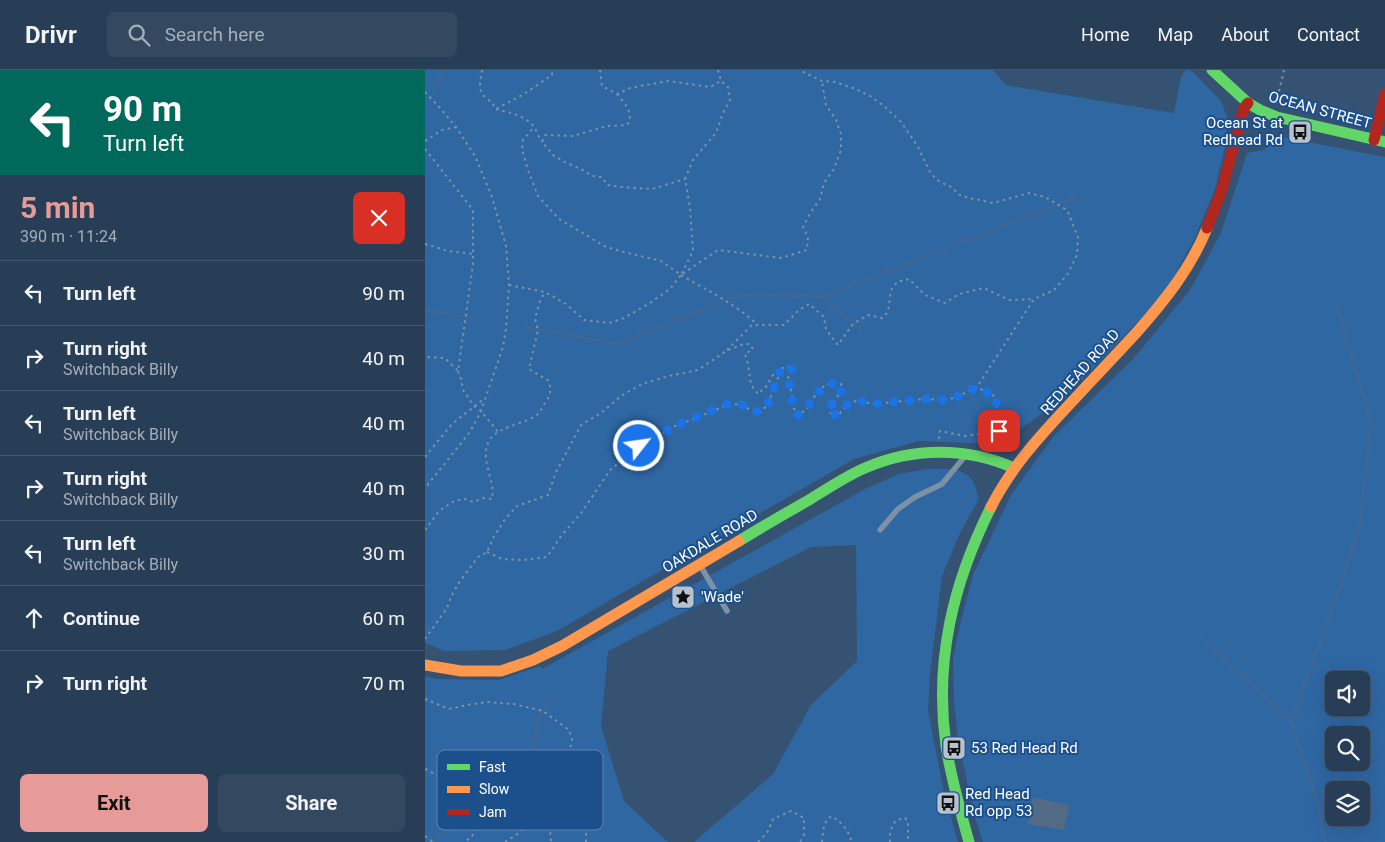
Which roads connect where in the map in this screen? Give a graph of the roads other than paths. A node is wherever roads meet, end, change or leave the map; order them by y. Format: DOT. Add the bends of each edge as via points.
graph roads {
  1 [pos="1212,70"];
  2 [pos="1385,94"];
  3 [pos="1248,103"];
  4 [pos="1380,141"];
  5 [pos="968,454"];
  6 [pos="1014,468"];
  7 [pos="880,530"];
  8 [pos="699,564"];
  9 [pos="727,611"];
  10 [pos="425,664"];
  11 [pos="969,842"];
  1 -- 3 [label="main road, OCEAN STREET"];
  2 -- 4 [label="main road"];
  3 -- 4 [label="main road, OCEAN STREET" via="1277,117"];
  3 -- 6 [label="main road, REDHEAD ROAD" via="1211,220 1185,272 1119,353"];
  5 -- 6 [label="main road, OAKDALE ROAD"];
  5 -- 7 [label="lane" via="942,484 915,496 898,509"];
  5 -- 8 [label="main road, OAKDALE ROAD" via="938,452 878,463 823,491"];
  6 -- 11 [label="main road, REDHEAD ROAD" via="989,509 969,552 954,598 946,638 942,708 945,743"];
  8 -- 9 [label="lane"];
  8 -- 10 [label="main road, OAKDALE ROAD" via="533,660 501,671 461,671"];
}
